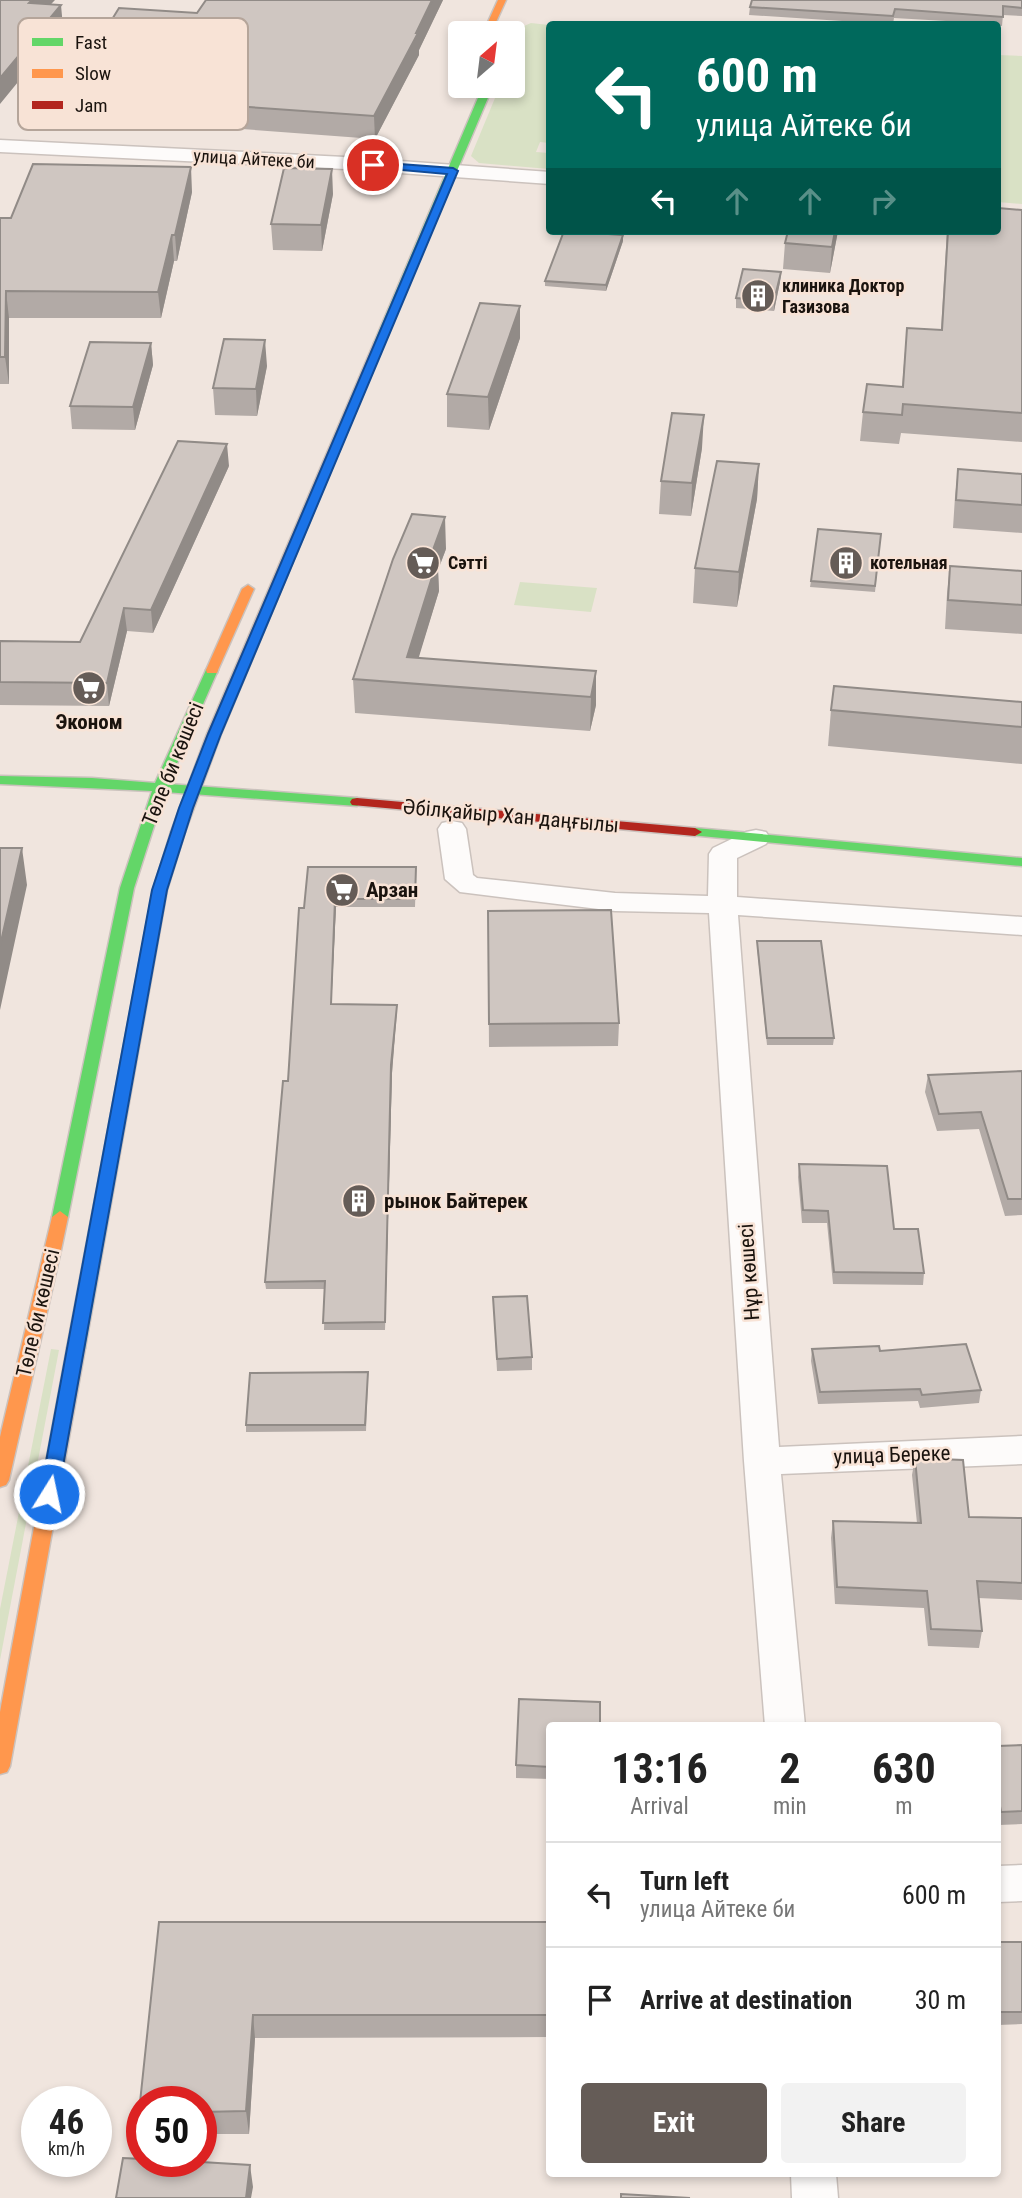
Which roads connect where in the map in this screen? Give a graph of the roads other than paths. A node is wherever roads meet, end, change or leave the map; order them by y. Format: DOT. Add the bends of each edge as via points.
graph roads {
  1 [pos="502,0"];
  2 [pos="492,21"];
  3 [pos="483,98"];
  4 [pos="0,146"];
  5 [pos="453,171"];
  6 [pos="546,178"];
  7 [pos="257,568"];
  8 [pos="0,780"];
  9 [pos="160,787"];
  10 [pos="193,789"];
  11 [pos="148,805"];
  12 [pos="192,808"];
  13 [pos="452,829"];
  14 [pos="733,850"];
  15 [pos="1022,862"];
  16 [pos="723,905"];
  17 [pos="1022,926"];
  18 [pos="1022,1450"];
  19 [pos="762,1461"];
  20 [pos="0,1480"];
  21 [pos="785,1722"];
  22 [pos="0,1766"];
  23 [pos="1022,1883"];
  24 [pos="1001,1884"];
  25 [pos="814,2177"];
  26 [pos="815,2198"];
  1 -- 2 [label="main road"];
  3 -- 5 [label="main road, Төле би көшесі"];
  4 -- 5 [label="street, улица Айтеке би"];
  5 -- 6 [label="street, улица Айтеке би"];
  5 -- 10 [label="main road, Төле би көшесі"];
  7 -- 9 [label="main road, Төле би көшесі"];
  8 -- 9 [label="main road, Әбілқайыр Хан даңғылы"];
  9 -- 10 [label="main road, Әбілқайыр Хан даңғылы"];
  9 -- 11 [label="main road, Төле би көшесі"];
  10 -- 12 [label="main road, Төле би көшесі"];
  10 -- 14 [label="main road, Әбілқайыр Хан даңғылы"];
  11 -- 12 [label="main road"];
  11 -- 20 [label="main road, Төле би көшесі" via="43,1303"];
  12 -- 22 [label="main road, Төле би көшесі" via="160,890"];
  13 -- 16 [label="street" via="459,879 470,886 615,902"];
  14 -- 15 [label="main road, Әбілқайыр Хан даңғылы"];
  14 -- 16 [label="street, Нұр көшесі" via="721,879"];
  16 -- 17 [label="street"];
  16 -- 19 [label="street, Нұр көшесі"];
  18 -- 19 [label="street, улица Береке"];
  19 -- 21 [label="street, Нұр көшесі"];
  23 -- 24 [label="street"];
  25 -- 26 [label="street"];
}
